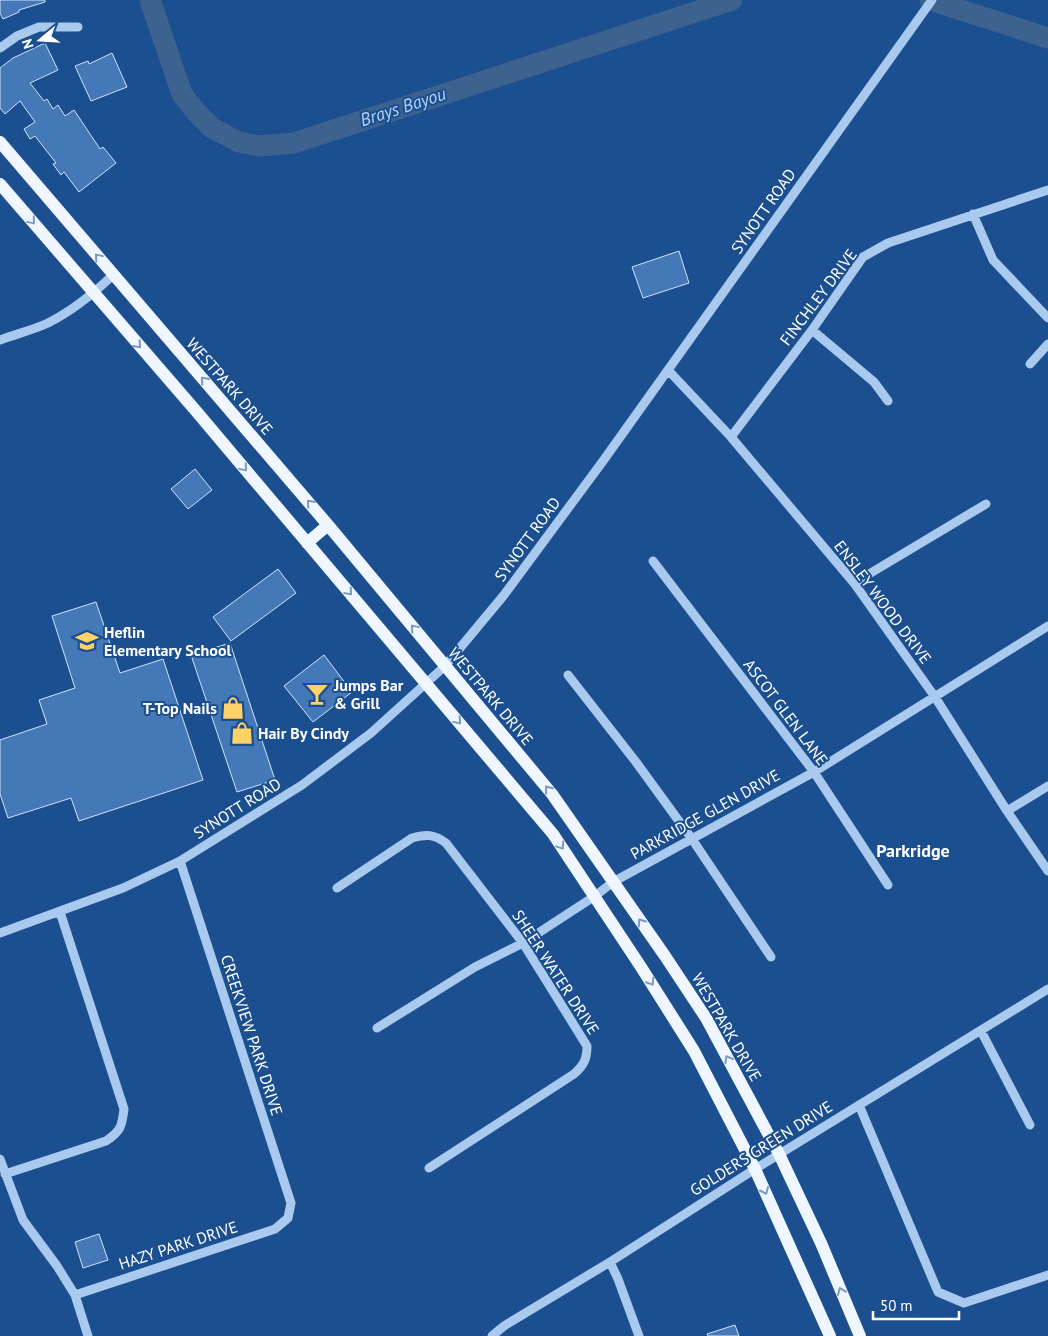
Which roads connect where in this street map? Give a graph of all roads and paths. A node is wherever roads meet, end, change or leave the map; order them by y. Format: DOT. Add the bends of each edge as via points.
graph roads {
  1 [pos="932,0"];
  2 [pos="78,27"];
  3 [pos="0,48"];
  4 [pos="0,142"];
  5 [pos="0,184"];
  6 [pos="1048,190"];
  7 [pos="973,214"];
  8 [pos="113,275"];
  9 [pos="93,294"];
  10 [pos="1048,318"];
  11 [pos="812,330"];
  12 [pos="0,340"];
  13 [pos="1048,344"];
  14 [pos="1030,364"];
  15 [pos="668,370"];
  16 [pos="888,401"];
  17 [pos="730,437"];
  18 [pos="986,504"];
  19 [pos="328,525"];
  20 [pos="307,543"];
  21 [pos="653,561"];
  22 [pos="854,584"];
  23 [pos="1048,626"];
  24 [pos="445,666"];
  25 [pos="568,675"];
  26 [pos="427,684"];
  27 [pos="935,697"];
  28 [pos="814,772"];
  29 [pos="1048,786"];
  30 [pos="1007,811"];
  31 [pos="692,839"];
  32 [pos="180,861"];
  33 [pos="1048,871"];
  34 [pos="613,882"];
  35 [pos="888,885"];
  36 [pos="337,888"];
  37 [pos="594,896"];
  38 [pos="60,912"];
  39 [pos="0,933"];
  40 [pos="523,942"];
  41 [pos="771,957"];
  42 [pos="1048,989"];
  43 [pos="377,1028"];
  44 [pos="981,1031"];
  45 [pos="859,1105"];
  46 [pos="1030,1125"];
  47 [pos="779,1154"];
  48 [pos="0,1159"];
  49 [pos="429,1168"];
  50 [pos="755,1169"];
  51 [pos="5,1174"];
  52 [pos="288,1218"];
  53 [pos="610,1262"];
  54 [pos="1048,1275"];
  55 [pos="75,1295"];
  56 [pos="88,1336"];
  57 [pos="492,1336"];
  58 [pos="639,1336"];
  59 [pos="830,1336"];
  60 [pos="860,1336"];
  1 -- 15 [label="street, SYNOTT ROAD"];
  2 -- 3 [label="street" via="39,27 17,36"];
  8 -- 4 [label="main road, WESTPARK DRIVE, one-way"];
  5 -- 9 [label="main road, one-way"];
  6 -- 7 [label="street, FINCHLEY DRIVE"];
  7 -- 10 [label="street" via="993,260"];
  7 -- 11 [label="street, FINCHLEY DRIVE" via="888,243 863,257"];
  8 -- 9 [label="street"];
  19 -- 8 [label="main road, WESTPARK DRIVE, one-way"];
  9 -- 12 [label="street" via="46,324"];
  9 -- 20 [label="main road, one-way"];
  11 -- 16 [label="street" via="874,382"];
  11 -- 17 [label="street, FINCHLEY DRIVE"];
  13 -- 14 [label="street"];
  15 -- 17 [label="street, ENSLEY WOOD DRIVE"];
  15 -- 24 [label="street, SYNOTT ROAD" via="504,595"];
  17 -- 22 [label="street, ENSLEY WOOD DRIVE"];
  18 -- 22 [label="street"];
  19 -- 20 [label="main road"];
  24 -- 19 [label="main road, WESTPARK DRIVE, one-way"];
  20 -- 26 [label="main road, one-way"];
  21 -- 28 [label="street, ASCOT GLEN LANE"];
  22 -- 27 [label="street, ENSLEY WOOD DRIVE"];
  23 -- 27 [label="street, PARKRIDGE GLEN DRIVE"];
  24 -- 26 [label="street, SYNOTT ROAD"];
  34 -- 24 [label="main road, WESTPARK DRIVE, one-way" via="552,794"];
  25 -- 31 [label="street"];
  26 -- 32 [label="street, SYNOTT ROAD" via="371,733 302,786"];
  26 -- 37 [label="main road, one-way" via="553,834"];
  27 -- 28 [label="street, PARKRIDGE GLEN DRIVE"];
  27 -- 30 [label="street, ENSLEY WOOD DRIVE"];
  28 -- 31 [label="street, PARKRIDGE GLEN DRIVE"];
  28 -- 35 [label="street, ASCOT GLEN LANE"];
  29 -- 30 [label="street"];
  30 -- 33 [label="street, ENSLEY WOOD DRIVE"];
  31 -- 34 [label="street, PARKRIDGE GLEN DRIVE"];
  31 -- 41 [label="street"];
  32 -- 38 [label="street, SYNOTT ROAD" via="123,888"];
  32 -- 52 [label="street, CREEKVIEW PARK DRIVE" via="291,1203"];
  34 -- 37 [label="street, PARKRIDGE GLEN DRIVE"];
  47 -- 34 [label="main road, WESTPARK DRIVE, one-way" via="706,1018"];
  36 -- 40 [label="street, SHEER WATER DRIVE" via="412,838 436,836 446,843"];
  37 -- 40 [label="street, PARKRIDGE GLEN DRIVE"];
  37 -- 50 [label="main road, one-way" via="694,1051"];
  38 -- 39 [label="street, SYNOTT ROAD"];
  38 -- 51 [label="street" via="124,1109 122,1125 106,1141"];
  40 -- 43 [label="street, PARKRIDGE GLEN DRIVE" via="476,966"];
  40 -- 49 [label="street, SHEER WATER DRIVE" via="587,1046 587,1057 574,1074"];
  42 -- 44 [label="street, GOLDERS GREEN DRIVE"];
  44 -- 45 [label="street, GOLDERS GREEN DRIVE"];
  44 -- 46 [label="street"];
  45 -- 47 [label="street, GOLDERS GREEN DRIVE"];
  45 -- 54 [label="street" via="938,1292 964,1303"];
  47 -- 50 [label="street, GOLDERS GREEN DRIVE"];
  60 -- 47 [label="main road, WESTPARK DRIVE, one-way"];
  48 -- 51 [label="street"];
  50 -- 53 [label="street, GOLDERS GREEN DRIVE"];
  50 -- 59 [label="main road, one-way"];
  51 -- 55 [label="street" via="23,1220"];
  52 -- 55 [label="street, HAZY PARK DRIVE" via="275,1229"];
  53 -- 57 [label="street, GOLDERS GREEN DRIVE"];
  53 -- 58 [label="street"];
  55 -- 56 [label="street"];
}
